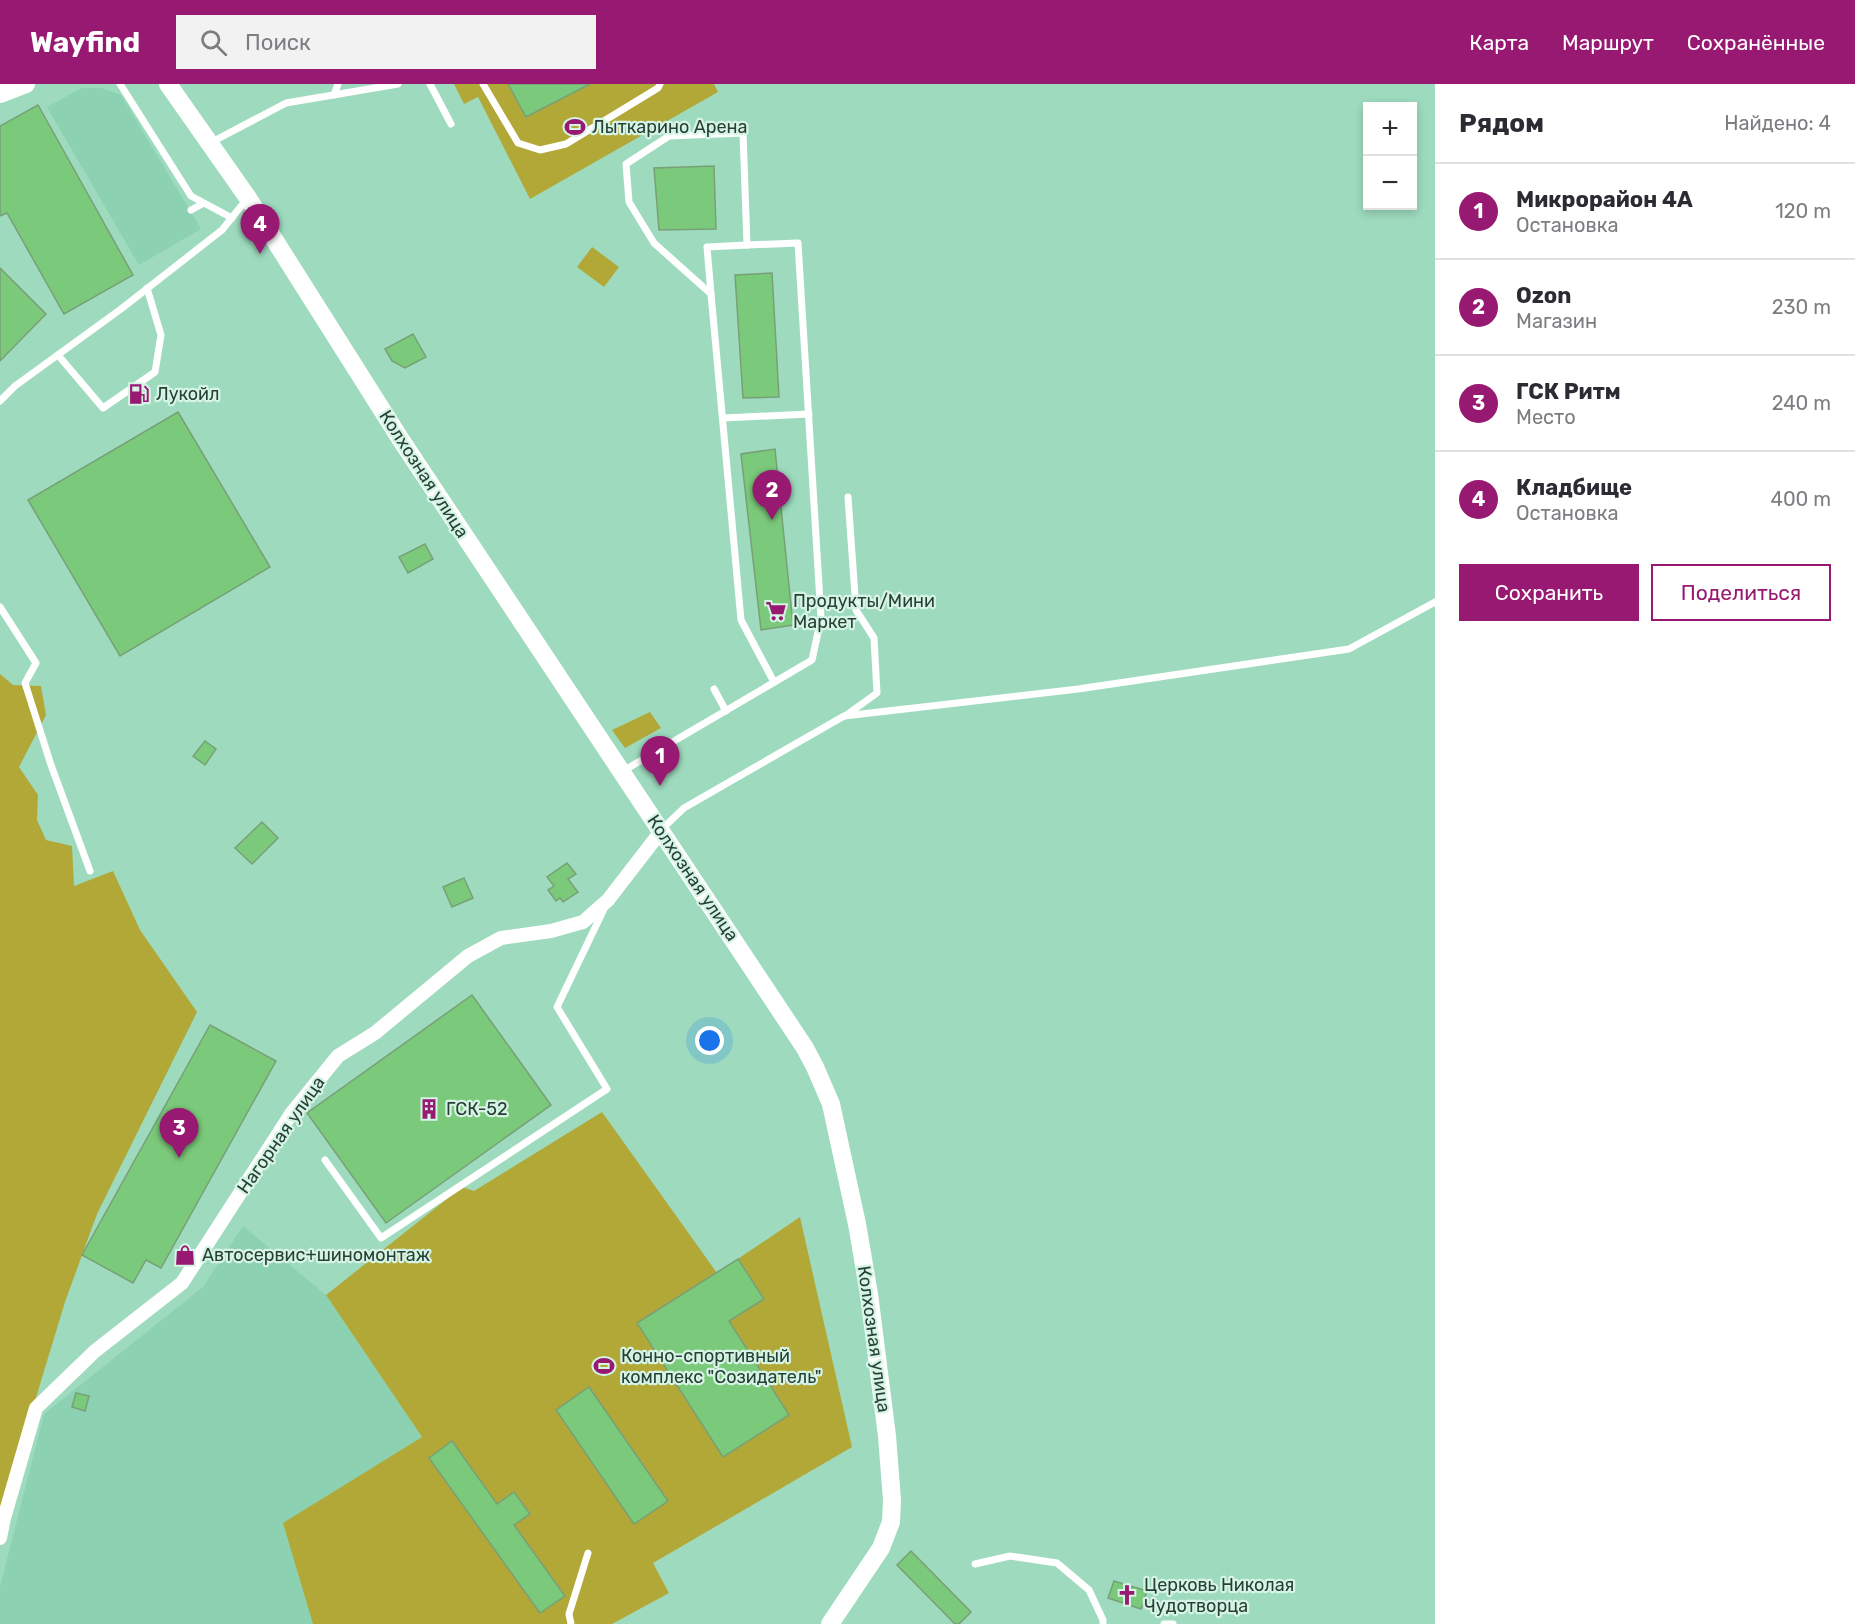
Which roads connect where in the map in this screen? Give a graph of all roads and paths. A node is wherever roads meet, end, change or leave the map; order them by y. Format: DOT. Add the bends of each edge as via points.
graph roads {
  1 [pos="120,84"];
  2 [pos="168,84"];
  3 [pos="338,84"];
  4 [pos="398,84"];
  5 [pos="430,84"];
  6 [pos="483,84"];
  7 [pos="660,84"];
  8 [pos="334,95"];
  9 [pos="451,124"];
  10 [pos="210,143"];
  11 [pos="248,198"];
  12 [pos="202,204"];
  13 [pos="191,210"];
  14 [pos="232,218"];
  15 [pos="747,244"];
  16 [pos="147,288"];
  17 [pos="711,294"];
  18 [pos="58,355"];
  19 [pos="0,401"];
  20 [pos="809,414"];
  21 [pos="723,418"];
  22 [pos="848,497"];
  23 [pos="1435,602"];
  24 [pos="0,607"];
  25 [pos="774,682"];
  26 [pos="714,689"];
  27 [pos="726,711"];
  28 [pos="844,716"];
  29 [pos="621,773"];
  30 [pos="662,830"];
  31 [pos="90,871"];
  32 [pos="608,900"];
  33 [pos="325,1160"];
  34 [pos="0,1538"];
  35 [pos="588,1553"];
  36 [pos="975,1564"];
  37 [pos="571,1624"];
  38 [pos="830,1624"];
  39 [pos="1102,1624"];
  40 [pos="1164,1624"];
  41 [pos="1173,1624"];
  1 -- 12 [label="lane" via="172,174"];
  2 -- 10 [label="street, Колхозная улица"];
  3 -- 8 [label="lane"];
  4 -- 8 [label="lane"];
  5 -- 9 [label="lane"];
  6 -- 7 [label="lane" via="518,143 540,150 566,144"];
  8 -- 10 [label="lane" via="285,103"];
  10 -- 11 [label="street, Колхозная улица"];
  11 -- 14 [label="lane"];
  11 -- 29 [label="street, Колхозная улица" via="401,440"];
  12 -- 13 [label="lane"];
  12 -- 14 [label="lane"];
  14 -- 16 [label="lane"];
  15 -- 17 [label="lane" via="707,247"];
  15 -- 17 [label="lane" via="743,133 669,136 626,164 629,202 654,243"];
  15 -- 20 [label="lane" via="798,243"];
  16 -- 18 [label="lane"];
  16 -- 18 [label="lane" via="161,334 155,372 103,408"];
  17 -- 21 [label="lane"];
  18 -- 19 [label="lane"];
  20 -- 21 [label="lane"];
  20 -- 25 [label="lane" via="821,618 812,660"];
  21 -- 25 [label="lane" via="741,620"];
  22 -- 28 [label="lane" via="856,610 874,638 877,693"];
  23 -- 28 [label="lane" via="1349,649 1078,689"];
  24 -- 31 [label="lane" via="36,663 25,682"];
  25 -- 27 [label="lane"];
  26 -- 27 [label="lane"];
  27 -- 29 [label="lane"];
  28 -- 30 [label="lane" via="684,808"];
  29 -- 30 [label="street, Колхозная улица"];
  30 -- 32 [label="street, Нагорная улица"];
  30 -- 38 [label="street, Колхозная улица" via="815,1066 831,1104 845,1166 869,1294 887,1436 892,1512 881,1548"];
  32 -- 33 [label="lane" via="557,1007 607,1089 381,1239"];
  32 -- 34 [label="street, Нагорная улица" via="583,922 501,938 468,956 375,1034 338,1056 291,1114 182,1283 95,1351 36,1408"];
  35 -- 37 [label="lane" via="569,1614"];
  36 -- 39 [label="lane" via="1010,1556 1057,1563 1089,1590"];
  40 -- 41 [label="lane"];
}
